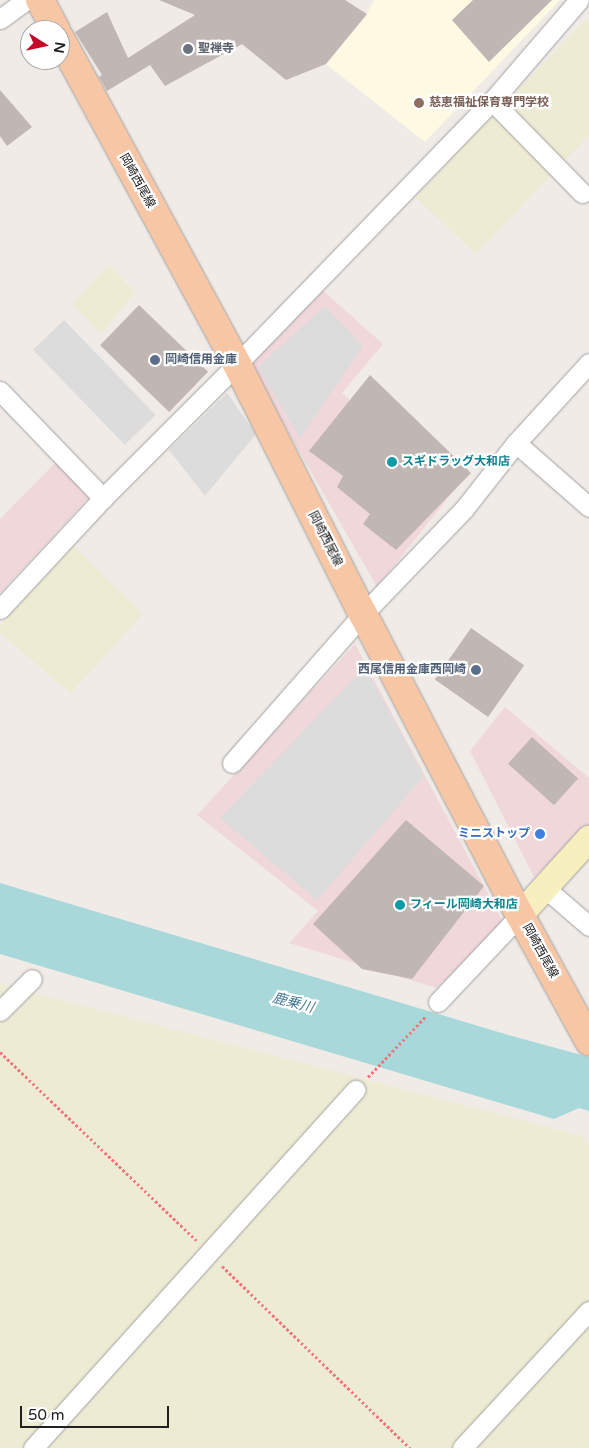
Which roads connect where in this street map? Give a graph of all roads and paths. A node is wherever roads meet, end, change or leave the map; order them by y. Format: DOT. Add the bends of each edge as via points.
graph roads {
  1 [pos="26,0"];
  2 [pos="40,0"];
  3 [pos="579,0"];
  4 [pos="0,19"];
  5 [pos="51,20"];
  6 [pos="70,56"];
  7 [pos="492,101"];
  8 [pos="582,193"];
  9 [pos="589,363"];
  10 [pos="237,364"];
  11 [pos="0,391"];
  12 [pos="516,443"];
  13 [pos="103,498"];
  14 [pos="589,508"];
  15 [pos="0,609"];
  16 [pos="362,614"];
  17 [pos="232,763"];
  18 [pos="589,839"];
  19 [pos="545,888"];
  20 [pos="520,915"];
  21 [pos="589,926"];
  22 [pos="32,979"];
  23 [pos="438,1002"];
  24 [pos="0,1011"];
  25 [pos="589,1041"];
  26 [pos="0,1052"];
  27 [pos="355,1090"];
  28 [pos="210,1253"];
  29 [pos="589,1312"];
  30 [pos="34,1448"];
  31 [pos="410,1448"];
  32 [pos="462,1448"];
  1 -- 4 [label="street"];
  2 -- 5 [label="main road"];
  3 -- 7 [label="street"];
  6 -- 10 [label="main road, 岡崎西尾線"];
  7 -- 8 [label="street"];
  7 -- 10 [label="street"];
  9 -- 12 [label="street"];
  10 -- 13 [label="street"];
  10 -- 16 [label="main road, 岡崎西尾線"];
  11 -- 13 [label="street"];
  12 -- 14 [label="street"];
  12 -- 16 [label="street" via="464,509"];
  13 -- 15 [label="street"];
  16 -- 17 [label="street"];
  16 -- 20 [label="main road, 岡崎西尾線"];
  18 -- 19 [label="street"];
  19 -- 20 [label="street"];
  19 -- 21 [label="street"];
  20 -- 23 [label="street"];
  20 -- 25 [label="main road, 岡崎西尾線"];
  22 -- 24 [label="street"];
  23 -- 27 [label="path"];
  26 -- 28 [label="path"];
  27 -- 28 [label="street"];
  28 -- 30 [label="street"];
  28 -- 31 [label="path"];
  29 -- 32 [label="street"];
}
